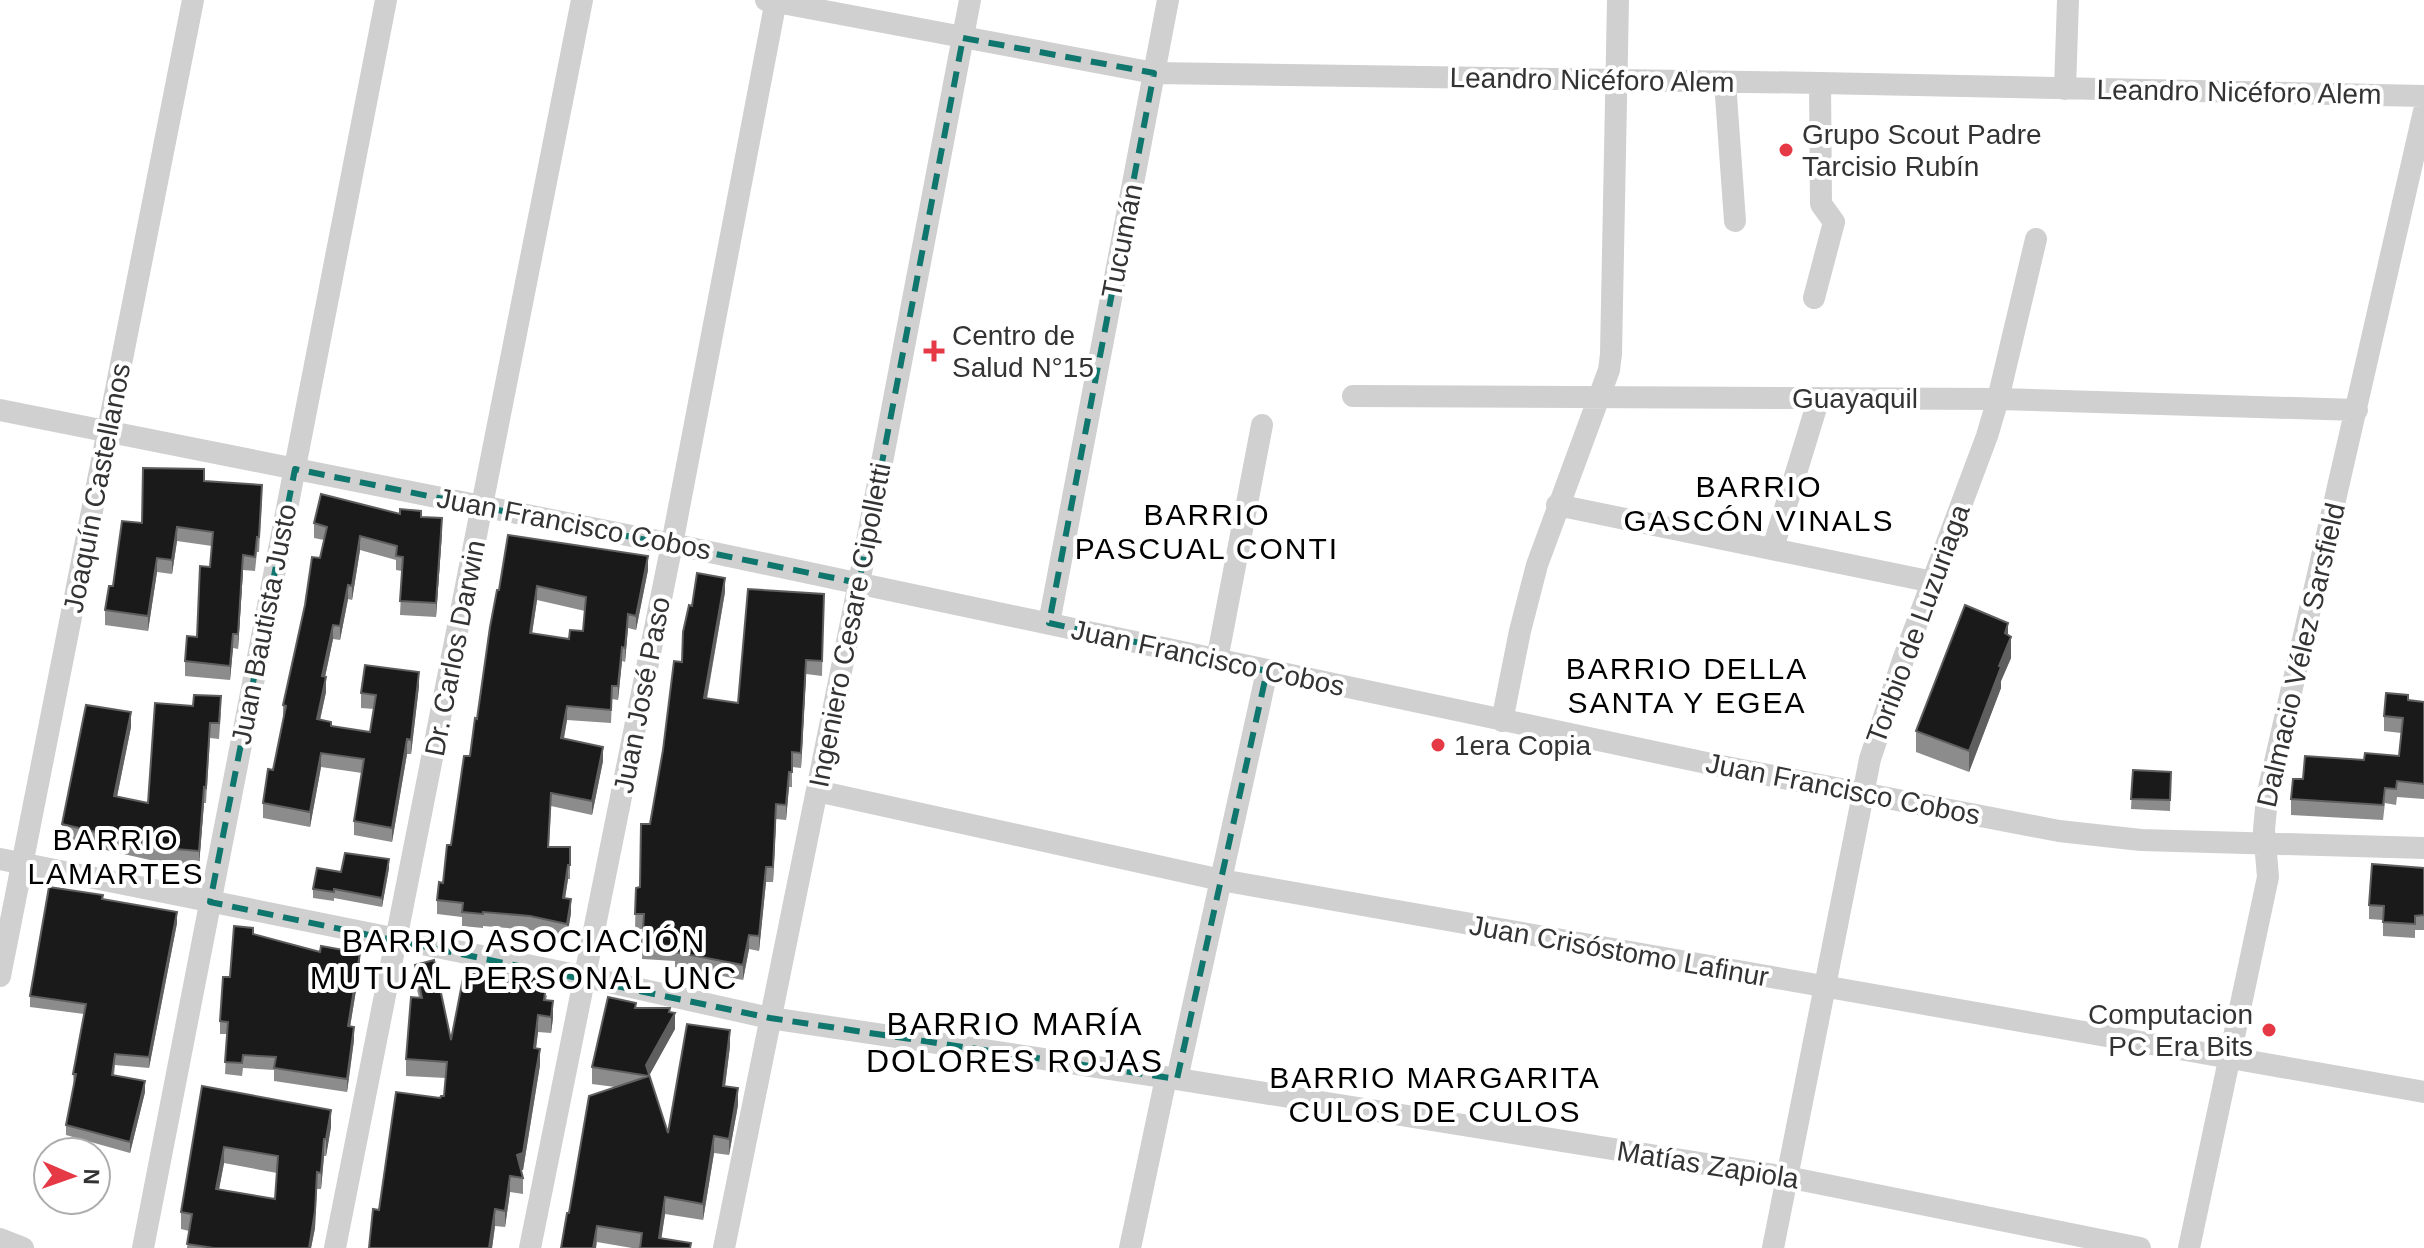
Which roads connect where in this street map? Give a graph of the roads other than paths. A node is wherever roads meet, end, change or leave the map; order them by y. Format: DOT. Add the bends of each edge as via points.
graph roads {
  1 [pos="193,0"];
  2 [pos="386,0"];
  3 [pos="582,0"];
  4 [pos="970,0"];
  5 [pos="1168,0"];
  6 [pos="1618,0"];
  7 [pos="2068,0"];
  8 [pos="772,1"];
  9 [pos="963,38"];
  10 [pos="1154,73"];
  11 [pos="1617,81"];
  12 [pos="1725,82"];
  13 [pos="1820,83"];
  14 [pos="2065,89"];
  15 [pos="2424,96"];
  16 [pos="2424,111"];
  17 [pos="1735,221"];
  18 [pos="2036,239"];
  19 [pos="1814,298"];
  20 [pos="1353,396"];
  21 [pos="1599,398"];
  22 [pos="1819,398"];
  23 [pos="1998,399"];
  24 [pos="0,410"];
  25 [pos="2357,410"];
  26 [pos="1262,425"];
  27 [pos="109,432"];
  28 [pos="295,469"];
  29 [pos="484,505"];
  30 [pos="1557,505"];
  31 [pos="672,544"];
  32 [pos="1773,548"];
  33 [pos="1933,582"];
  34 [pos="859,583"];
  35 [pos="1049,623"];
  36 [pos="1217,660"];
  37 [pos="1267,671"];
  38 [pos="1502,721"];
  39 [pos="817,791"];
  40 [pos="1861,792"];
  41 [pos="2265,844"];
  42 [pos="2424,848"];
  43 [pos="11,862"];
  44 [pos="1221,880"];
  45 [pos="210,902"];
  46 [pos="398,939"];
  47 [pos="0,976"];
  48 [pos="586,977"];
  49 [pos="1824,987"];
  50 [pos="770,1018"];
  51 [pos="2228,1058"];
  52 [pos="1171,1078"];
  53 [pos="2424,1092"];
  54 [pos="1787,1177"];
  55 [pos="0,1239"];
  56 [pos="23,1248"];
  57 [pos="143,1248"];
  58 [pos="335,1248"];
  59 [pos="530,1248"];
  60 [pos="724,1248"];
  61 [pos="1130,1248"];
  62 [pos="1773,1248"];
  63 [pos="2140,1248"];
  64 [pos="2189,1248"];
  1 -- 27 [label="street, Joaquín Castellanos"];
  2 -- 28 [label="street, Juan Bautista Justo"];
  3 -- 29 [label="street, Dr. Carlos Darwin"];
  4 -- 9 [label="street, Ingeniero Cesare Cipolletti"];
  5 -- 10 [label="street, Tucumán"];
  6 -- 11 [label="street"];
  7 -- 14 [label="street"];
  8 -- 9 [label="street, Leandro Nicéforo Alem"];
  8 -- 31 [label="street, Juan José Paso"];
  9 -- 10 [label="street, Leandro Nicéforo Alem"];
  9 -- 34 [label="street, Ingeniero Cesare Cipolletti"];
  10 -- 11 [label="street, Leandro Nicéforo Alem"];
  10 -- 35 [label="street, Tucumán"];
  11 -- 12 [label="street, Leandro Nicéforo Alem"];
  11 -- 21 [label="street" via="1613,339"];
  12 -- 13 [label="street, Leandro Nicéforo Alem"];
  12 -- 17 [label="street"];
  13 -- 14 [label="street, Leandro Nicéforo Alem"];
  13 -- 19 [label="street" via="1821,204 1834,222"];
  14 -- 15 [label="street, Leandro Nicéforo Alem"];
  16 -- 25 [label="street, Dalmacio Vélez Sarsfield"];
  18 -- 23 [label="street, Toribio de Luzuriaga"];
  20 -- 21 [label="street, Guayaquil"];
  21 -- 22 [label="street, Guayaquil"];
  21 -- 30 [label="street"];
  22 -- 23 [label="street, Guayaquil"];
  22 -- 32 [label="street"];
  23 -- 25 [label="street, Guayaquil"];
  23 -- 33 [label="street, Toribio de Luzuriaga"];
  24 -- 27 [label="street, Juan Francisco Cobos"];
  25 -- 41 [label="street, Dalmacio Vélez Sarsfield" via="2267,797"];
  26 -- 36 [label="street"];
  27 -- 28 [label="street, Juan Francisco Cobos"];
  27 -- 43 [label="street, Joaquín Castellanos"];
  28 -- 29 [label="street, Juan Francisco Cobos"];
  28 -- 45 [label="street, Juan Bautista Justo"];
  29 -- 31 [label="street, Juan Francisco Cobos"];
  29 -- 46 [label="street, Dr. Carlos Darwin"];
  30 -- 32 [label="street"];
  30 -- 38 [label="street" via="1534,575"];
  31 -- 34 [label="street, Juan Francisco Cobos"];
  31 -- 48 [label="street, Juan José Paso"];
  32 -- 33 [label="street"];
  33 -- 40 [label="street, Toribio de Luzuriaga" via="1878,727"];
  34 -- 35 [label="street, Juan Francisco Cobos"];
  34 -- 39 [label="street, Ingeniero Cesare Cipolletti"];
  35 -- 36 [label="street, Juan Francisco Cobos"];
  36 -- 37 [label="street, Juan Francisco Cobos"];
  37 -- 38 [label="street, Juan Francisco Cobos"];
  37 -- 44 [label="street"];
  38 -- 40 [label="street, Juan Francisco Cobos"];
  39 -- 44 [label="street, Juan Crisóstomo Lafinur"];
  39 -- 50 [label="street, Ingeniero Cesare Cipolletti"];
  40 -- 41 [label="street, Juan Francisco Cobos" via="2100,837"];
  40 -- 49 [label="street, Toribio de Luzuriaga"];
  41 -- 42 [label="street, Juan Francisco Cobos"];
  41 -- 51 [label="street, Dalmacio Vélez Sarsfield" via="2268,877"];
  43 -- 45 [label="street, Matías Zapiola"];
  43 -- 47 [label="street, Joaquín Castellanos"];
  44 -- 49 [label="street, Juan Crisóstomo Lafinur"];
  44 -- 52 [label="street"];
  45 -- 46 [label="street, Matías Zapiola"];
  45 -- 57 [label="street, Juan Bautista Justo"];
  46 -- 48 [label="street, Matías Zapiola"];
  46 -- 58 [label="street, Dr. Carlos Darwin"];
  48 -- 50 [label="street, Matías Zapiola"];
  48 -- 59 [label="street, Juan José Paso"];
  49 -- 51 [label="street, Juan Crisóstomo Lafinur"];
  49 -- 54 [label="street, Toribio de Luzuriaga"];
  50 -- 52 [label="street, Matías Zapiola"];
  50 -- 60 [label="street, Ingeniero Cesare Cipolletti"];
  51 -- 53 [label="street, Juan Crisóstomo Lafinur"];
  51 -- 64 [label="street, Dalmacio Vélez Sarsfield"];
  52 -- 54 [label="street, Matías Zapiola"];
  52 -- 61 [label="street"];
  54 -- 62 [label="street, Toribio de Luzuriaga"];
  54 -- 63 [label="street, Matías Zapiola"];
  55 -- 56 [label="street"];
}
